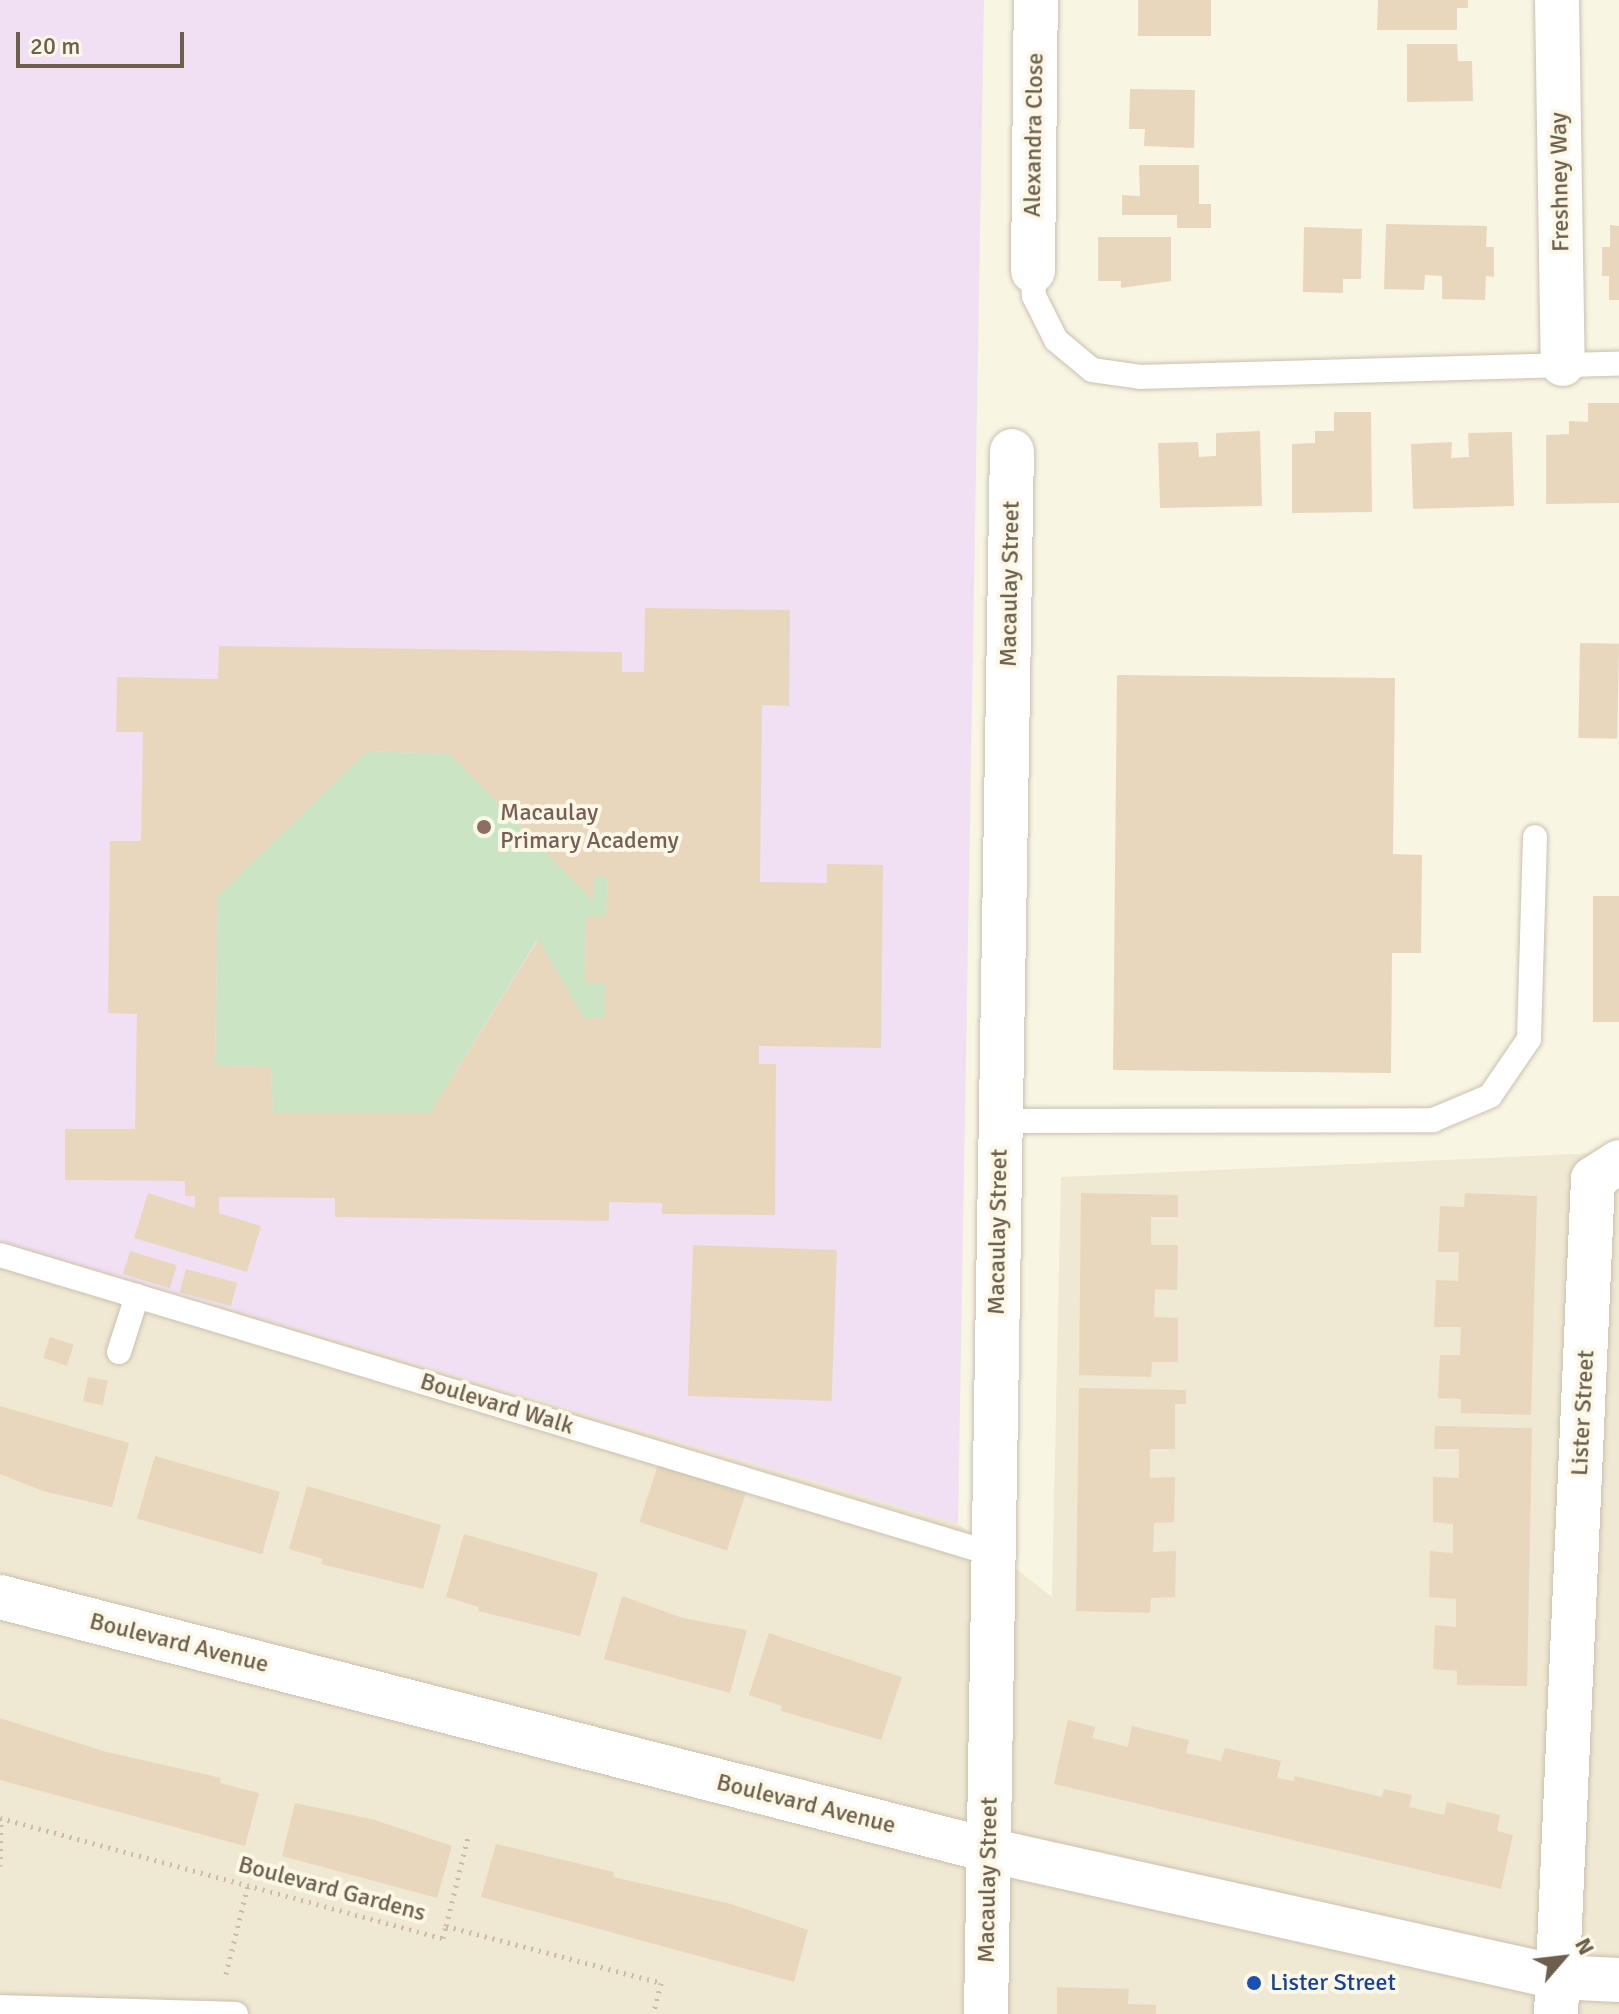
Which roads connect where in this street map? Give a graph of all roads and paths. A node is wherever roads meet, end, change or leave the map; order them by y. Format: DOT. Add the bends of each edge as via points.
graph roads {
  1 [pos="1036,0"];
  2 [pos="1557,0"];
  3 [pos="1033,271"];
  4 [pos="1563,364"];
  5 [pos="1619,364"];
  6 [pos="1012,451"];
  7 [pos="1535,837"];
  8 [pos="1000,1121"];
  9 [pos="1619,1162"];
  10 [pos="0,1255"];
  11 [pos="137,1296"];
  12 [pos="119,1352"];
  13 [pos="993,1554"];
  14 [pos="0,1597"];
  15 [pos="1,1818"];
  16 [pos="469,1833"];
  17 [pos="988,1850"];
  18 [pos="0,1866"];
  19 [pos="248,1885"];
  20 [pos="446,1926"];
  21 [pos="1619,1980"];
  22 [pos="1557,1995"];
  23 [pos="0,2007"];
  24 [pos="216,2013"];
  25 [pos="236,2014"];
  26 [pos="653,2014"];
  27 [pos="986,2014"];
  1 -- 3 [label="street, Alexandra Close"];
  2 -- 4 [label="street, Freshney Way"];
  3 -- 4 [label="lane" via="1034,296 1056,340 1092,370 1141,377"];
  4 -- 5 [label="lane"];
  6 -- 8 [label="street, Macaulay Street"];
  7 -- 8 [label="lane" via="1529,1039 1490,1096 1433,1120"];
  8 -- 13 [label="street, Macaulay Street"];
  9 -- 22 [label="street, Lister Street" via="1593,1179"];
  10 -- 11 [label="lane, Boulevard Walk"];
  11 -- 12 [label="lane"];
  11 -- 13 [label="lane, Boulevard Walk"];
  13 -- 17 [label="street, Macaulay Street"];
  14 -- 17 [label="street, Boulevard Avenue"];
  15 -- 18 [label="path"];
  15 -- 19 [label="path, Boulevard Gardens"];
  16 -- 20 [label="path"];
  17 -- 22 [label="street, Boulevard Avenue"];
  17 -- 27 [label="street, Macaulay Street"];
  19 -- 20 [label="path, Boulevard Gardens" via="443,1938"];
  19 -- 24 [label="path"];
  20 -- 26 [label="path, Boulevard Gardens" via="661,1983"];
  21 -- 22 [label="street, Boulevard Avenue"];
  23 -- 24 [label="lane"];
  24 -- 25 [label="lane"];
}
